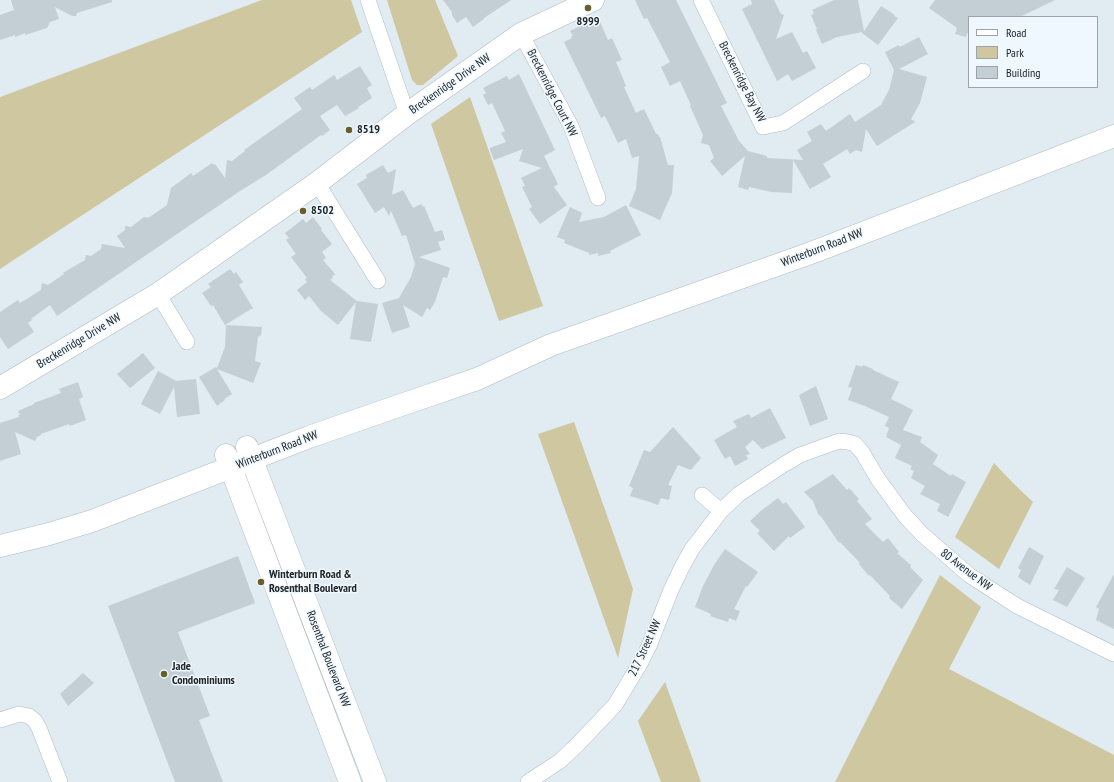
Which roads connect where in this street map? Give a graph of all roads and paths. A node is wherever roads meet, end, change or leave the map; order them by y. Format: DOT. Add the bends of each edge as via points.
graph roads {
  1 [pos="368,0"];
  2 [pos="592,0"];
  3 [pos="701,0"];
  4 [pos="521,34"];
  5 [pos="864,71"];
  6 [pos="407,114"];
  7 [pos="1114,130"];
  8 [pos="1114,136"];
  9 [pos="1090,144"];
  10 [pos="317,183"];
  11 [pos="598,198"];
  12 [pos="378,281"];
  13 [pos="158,294"];
  14 [pos="187,342"];
  15 [pos="0,388"];
  16 [pos="855,444"];
  17 [pos="250,453"];
  18 [pos="228,461"];
  19 [pos="702,495"];
  20 [pos="721,511"];
  21 [pos="0,543"];
  22 [pos="0,546"];
  23 [pos="1114,654"];
  24 [pos="0,720"];
  25 [pos="60,782"];
  26 [pos="350,782"];
  27 [pos="375,782"];
  28 [pos="528,782"];
  1 -- 6 [label="street"];
  2 -- 4 [label="main road, Breckenridge Drive NW"];
  3 -- 5 [label="street, Breckenridge Bay NW" via="763,127 783,123"];
  4 -- 6 [label="main road, Breckenridge Drive NW"];
  4 -- 11 [label="street, Breckenridge Court NW" via="571,126"];
  6 -- 10 [label="main road, Breckenridge Drive NW"];
  7 -- 9 [label="main road, Winterburn Road NW"];
  8 -- 9 [label="main road, Winterburn Road NW"];
  9 -- 17 [label="main road, Winterburn Road NW" via="811,253 551,345 477,379 309,437"];
  10 -- 12 [label="street"];
  10 -- 13 [label="main road, Breckenridge Drive NW"];
  13 -- 14 [label="street"];
  13 -- 15 [label="main road, Breckenridge Drive NW"];
  16 -- 20 [label="street, 217 Street NW" via="839,441 800,455 739,494"];
  16 -- 23 [label="street, 80 Avenue NW" via="905,516 969,575 1017,606"];
  17 -- 18 [label="main road, Winterburn Road NW"];
  17 -- 27 [label="main road, Rosenthal Boulevard NW"];
  18 -- 21 [label="main road, Winterburn Road NW" via="46,523"];
  18 -- 22 [label="main road, Winterburn Road NW" via="92,521"];
  18 -- 26 [label="main road, Rosenthal Boulevard NW"];
  19 -- 20 [label="street"];
  20 -- 28 [label="street, 217 Street NW" via="682,566 649,646 615,705 560,760"];
  24 -- 25 [label="street" via="19,714 29,716 35,721"];
}
